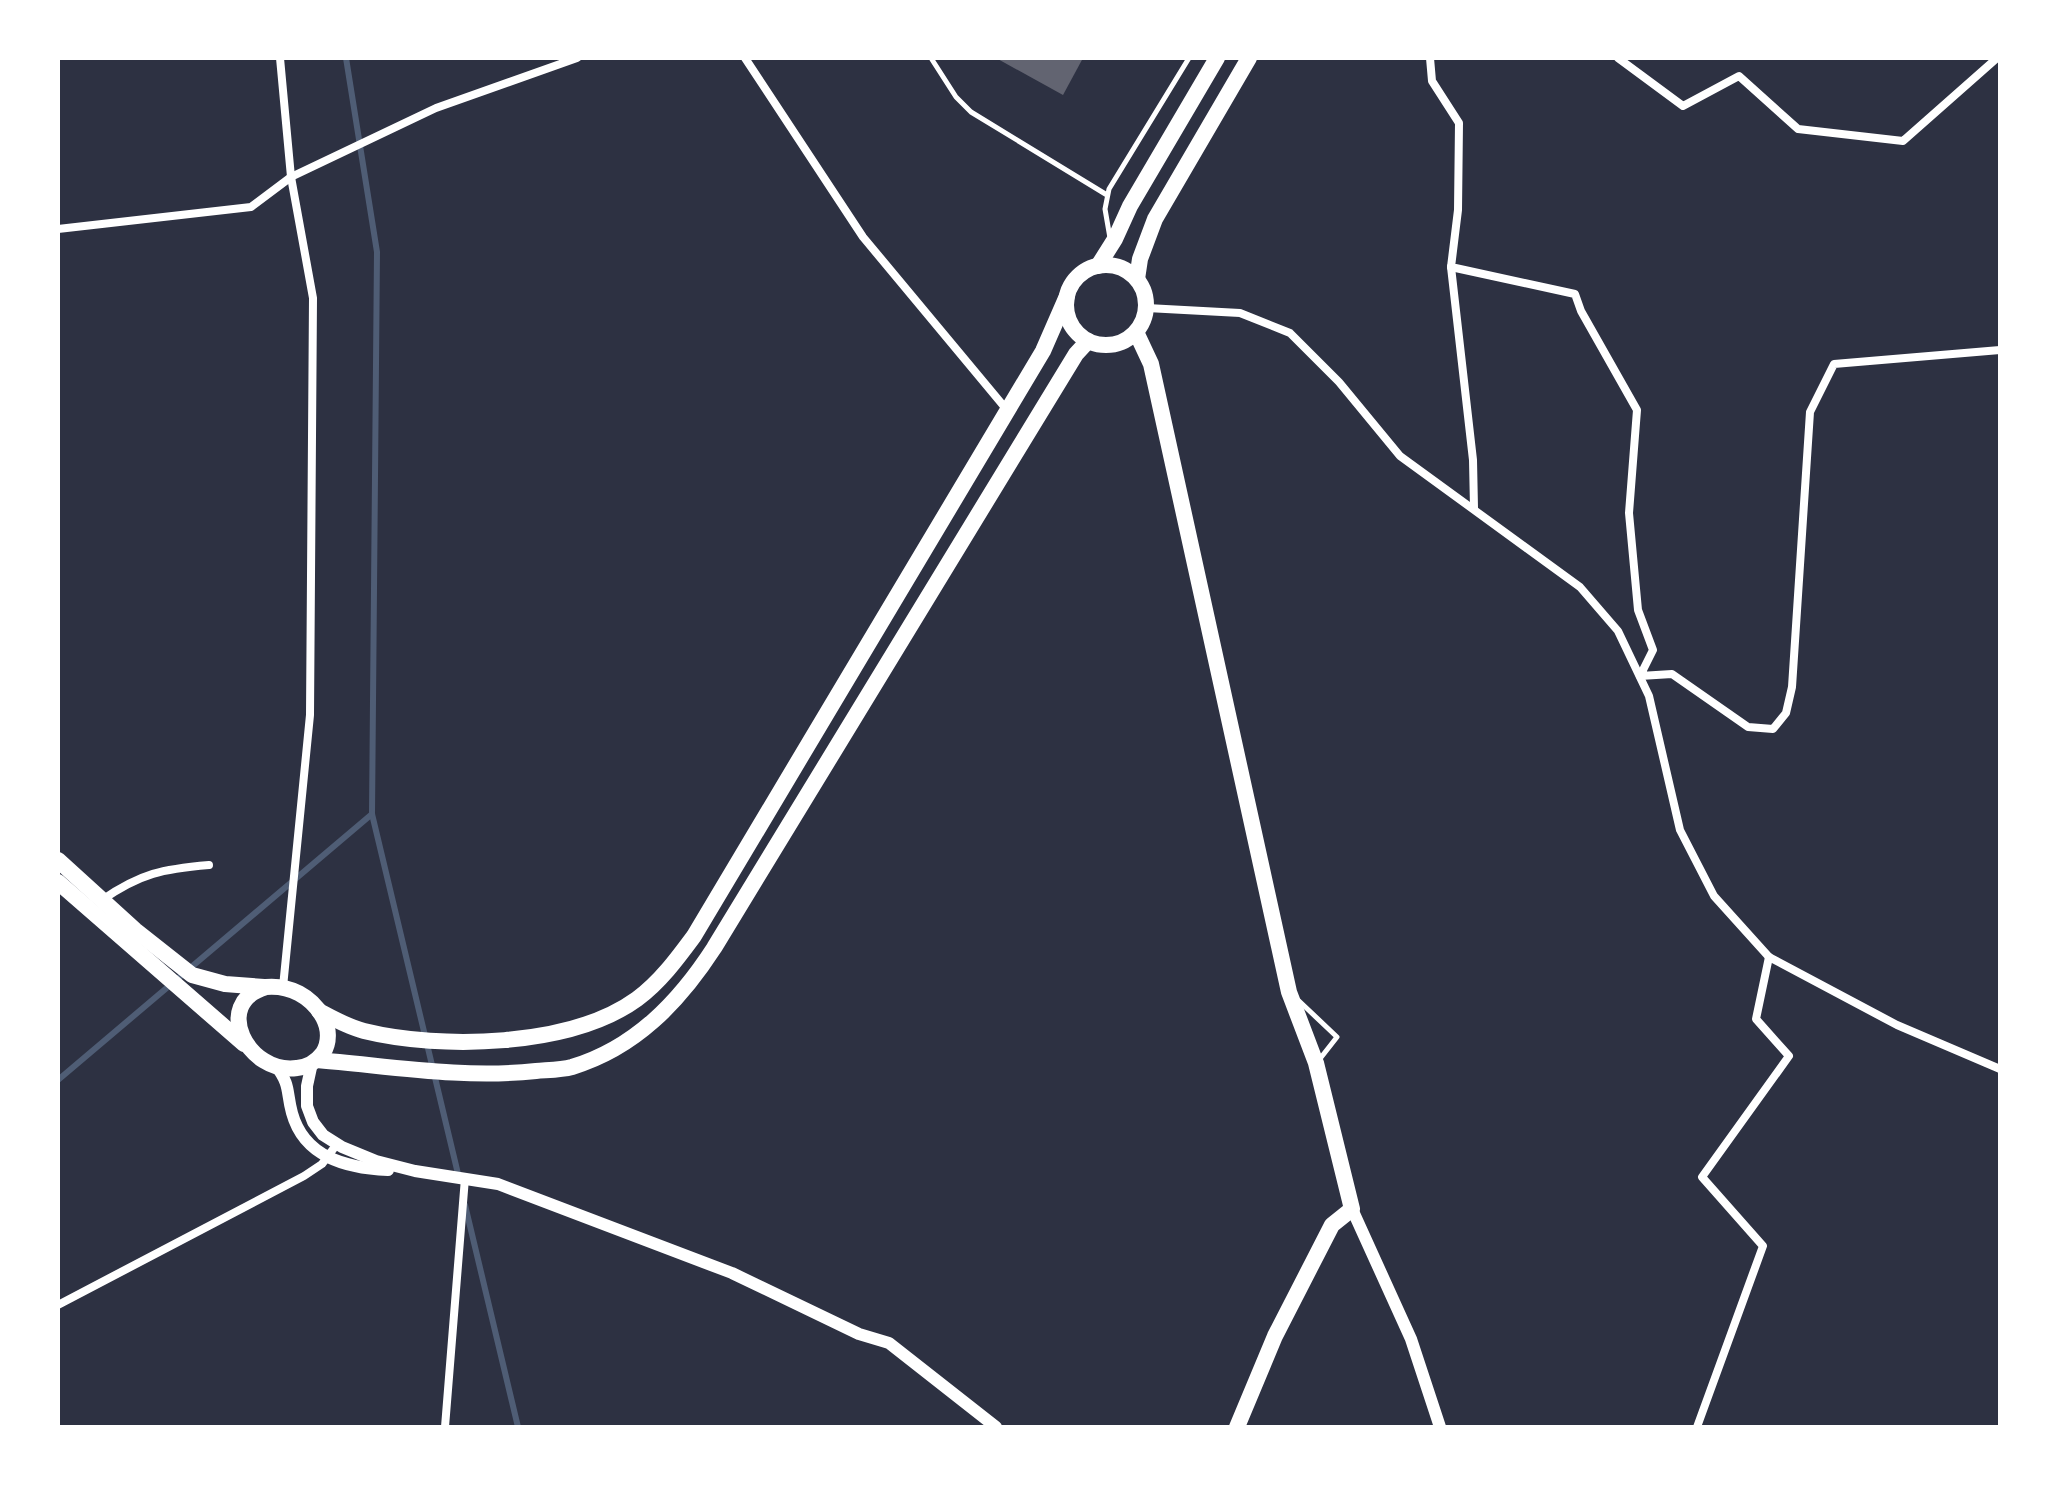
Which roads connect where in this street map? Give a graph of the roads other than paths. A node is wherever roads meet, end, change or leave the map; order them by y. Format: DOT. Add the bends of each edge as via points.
graph roads {
  1 [pos="280,58"];
  2 [pos="577,58"];
  3 [pos="745,58"];
  4 [pos="931,58"];
  5 [pos="1189,58"];
  6 [pos="1217,58"];
  7 [pos="1249,58"];
  8 [pos="1430,58"];
  9 [pos="1618,58"];
  10 [pos="1997,58"];
  11 [pos="291,177"];
  12 [pos="1107,195"];
  13 [pos="58,229"];
  14 [pos="1111,246"];
  15 [pos="1098,266"];
  16 [pos="1451,267"];
  17 [pos="1137,279"];
  18 [pos="1067,296"];
  19 [pos="1147,308"];
  20 [pos="1136,332"];
  21 [pos="1088,341"];
  22 [pos="2000,350"];
  23 [pos="1008,411"];
  24 [pos="1474,508"];
  25 [pos="1640,676"];
  26 [pos="58,860"];
  27 [pos="209,865"];
  28 [pos="58,882"];
  29 [pos="102,900"];
  30 [pos="1769,957"];
  31 [pos="274,987"];
  32 [pos="1289,992"];
  33 [pos="319,1011"];
  34 [pos="250,1050"];
  35 [pos="314,1061"];
  36 [pos="1316,1063"];
  37 [pos="276,1066"];
  38 [pos="2000,1069"];
  39 [pos="337,1144"];
  40 [pos="328,1157"];
  41 [pos="415,1171"];
  42 [pos="465,1178"];
  43 [pos="1352,1209"];
  44 [pos="58,1305"];
  45 [pos="445,1427"];
  46 [pos="996,1427"];
  47 [pos="1237,1427"];
  48 [pos="1440,1427"];
  49 [pos="1697,1427"];
  1 -- 11 [label="street"];
  2 -- 11 [label="street" via="436,108"];
  3 -- 23 [label="street" via="863,237"];
  4 -- 12 [label="lane" via="971,112"];
  5 -- 12 [label="lane"];
  6 -- 14 [label="main road"];
  7 -- 17 [label="main road" via="1155,219"];
  8 -- 16 [label="street" via="1432,81 1459,123"];
  9 -- 10 [label="street" via="1683,106 1739,76 1798,129 1903,141"];
  11 -- 13 [label="street" via="251,207"];
  11 -- 31 [label="street" via="313,298 310,699"];
  12 -- 14 [label="lane"];
  14 -- 15 [label="main road"];
  15 -- 17 [label="main road" via="1120,267"];
  15 -- 18 [label="main road" via="1081,273"];
  16 -- 24 [label="street"];
  16 -- 25 [label="street" via="1575,294 1637,410 1629,513 1638,610 1653,650"];
  17 -- 19 [label="main road"];
  18 -- 21 [label="main road" via="1070,322"];
  18 -- 23 [label="main road"];
  19 -- 20 [label="main road"];
  19 -- 24 [label="street" via="1240,313 1290,333 1400,456"];
  20 -- 21 [label="main road" via="1114,345"];
  20 -- 32 [label="main road" via="1151,364"];
  21 -- 35 [label="main road" via="714,948 676,1001 609,1052 570,1068 470,1073"];
  22 -- 25 [label="street" via="1834,364 1810,412 1792,687 1786,713 1773,729 1748,727 1672,674"];
  23 -- 33 [label="main road" via="694,936 637,999 597,1021 554,1035 505,1039 404,1037 365,1031"];
  24 -- 25 [label="street" via="1580,587 1618,631"];
  25 -- 30 [label="street" via="1680,830 1714,896"];
  26 -- 29 [label="main road"];
  27 -- 29 [label="street" via="165,869 128,882"];
  28 -- 34 [label="main road"];
  29 -- 31 [label="main road" via="192,975 225,984"];
  30 -- 38 [label="street" via="1897,1025"];
  30 -- 49 [label="street" via="1756,1019 1789,1056 1702,1177 1763,1246"];
  31 -- 33 [label="main road" via="306,997"];
  31 -- 34 [label="main road" via="247,997 241,1010 239,1027"];
  32 -- 36 [label="main road"];
  32 -- 36 [label="lane" via="1337,1037"];
  33 -- 35 [label="main road" via="328,1040"];
  34 -- 37 [label="main road"];
  35 -- 37 [label="main road" via="296,1068"];
  35 -- 39 [label="street" via="307,1106 323,1135"];
  36 -- 43 [label="main road"];
  37 -- 40 [label="street" via="289,1088 290,1109 301,1136"];
  39 -- 40 [label="street"];
  39 -- 41 [label="street"];
  40 -- 41 [label="street" via="356,1166"];
  40 -- 44 [label="street" via="304,1176"];
  41 -- 42 [label="street"];
  42 -- 45 [label="street"];
  42 -- 46 [label="street" via="498,1184 732,1273 889,1343"];
  43 -- 47 [label="main road" via="1332,1225 1275,1336"];
  43 -- 48 [label="street" via="1411,1339"];
}
